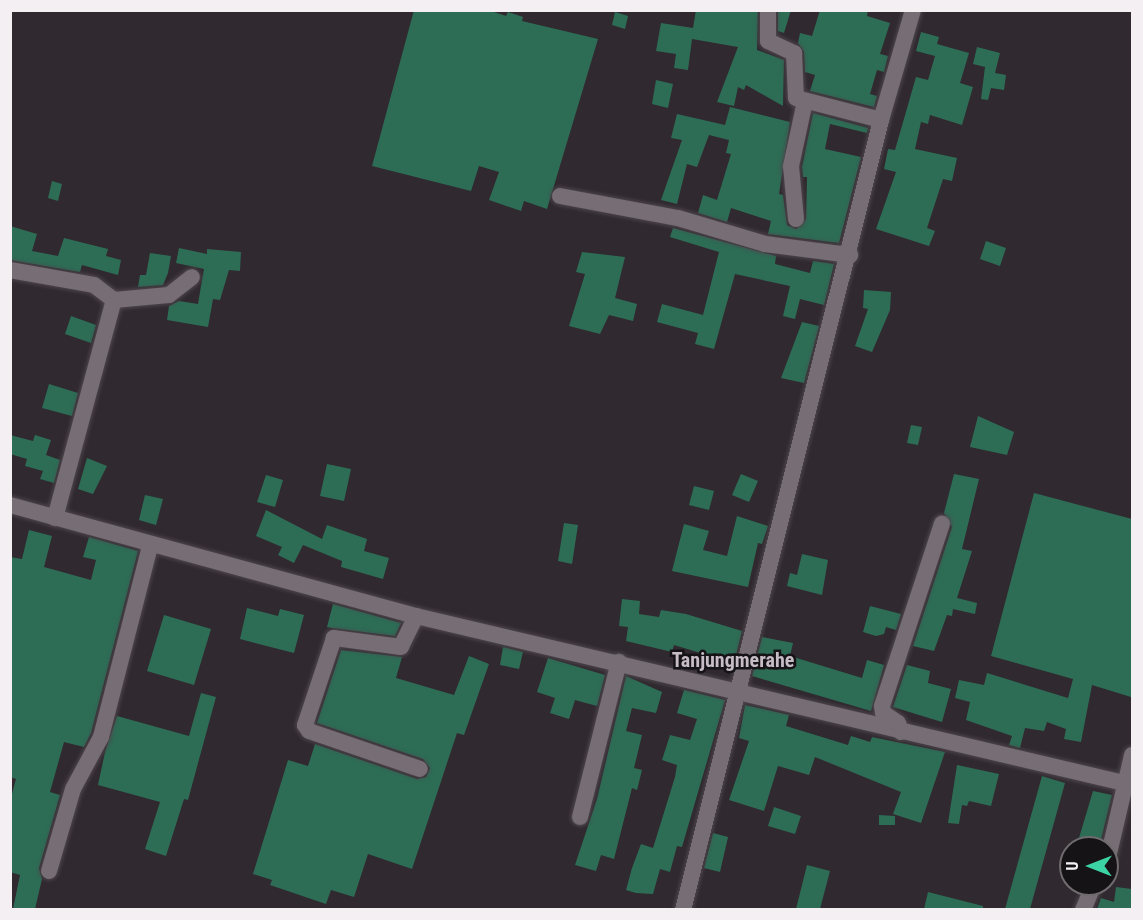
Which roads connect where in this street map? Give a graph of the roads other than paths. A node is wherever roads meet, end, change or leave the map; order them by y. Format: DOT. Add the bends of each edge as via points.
graph roads {
  1 [pos="768,10"];
  2 [pos="913,10"];
  3 [pos="805,101"];
  4 [pos="881,120"];
  5 [pos="560,196"];
  6 [pos="796,219"];
  7 [pos="850,255"];
  8 [pos="10,270"];
  9 [pos="192,277"];
  10 [pos="114,300"];
  11 [pos="10,505"];
  12 [pos="55,518"];
  13 [pos="942,524"];
  14 [pos="150,546"];
  15 [pos="416,616"];
  16 [pos="619,662"];
  17 [pos="738,689"];
  18 [pos="901,733"];
  19 [pos="1132,755"];
  20 [pos="420,769"];
  21 [pos="1128,784"];
  22 [pos="580,817"];
  23 [pos="1114,836"];
  24 [pos="49,871"];
  25 [pos="683,909"];
  1 -- 3 [label="street" via="767,40 794,53 794,95"];
  2 -- 4 [label="street"];
  3 -- 4 [label="street"];
  3 -- 6 [label="street" via="791,166"];
  4 -- 7 [label="street"];
  5 -- 7 [label="street" via="678,218 765,244"];
  7 -- 17 [label="street"];
  8 -- 10 [label="street" via="94,285"];
  9 -- 10 [label="street" via="169,295"];
  10 -- 12 [label="street"];
  11 -- 12 [label="street"];
  12 -- 14 [label="street"];
  13 -- 18 [label="street" via="882,706 884,716 898,723"];
  14 -- 15 [label="street"];
  14 -- 24 [label="street" via="101,737 73,789"];
  15 -- 16 [label="street"];
  15 -- 20 [label="street" via="401,647 334,638 305,725 309,731"];
  16 -- 17 [label="street"];
  16 -- 22 [label="street"];
  17 -- 18 [label="street"];
  17 -- 25 [label="street"];
  18 -- 21 [label="street"];
  19 -- 21 [label="street"];
  21 -- 23 [label="street"];
}
